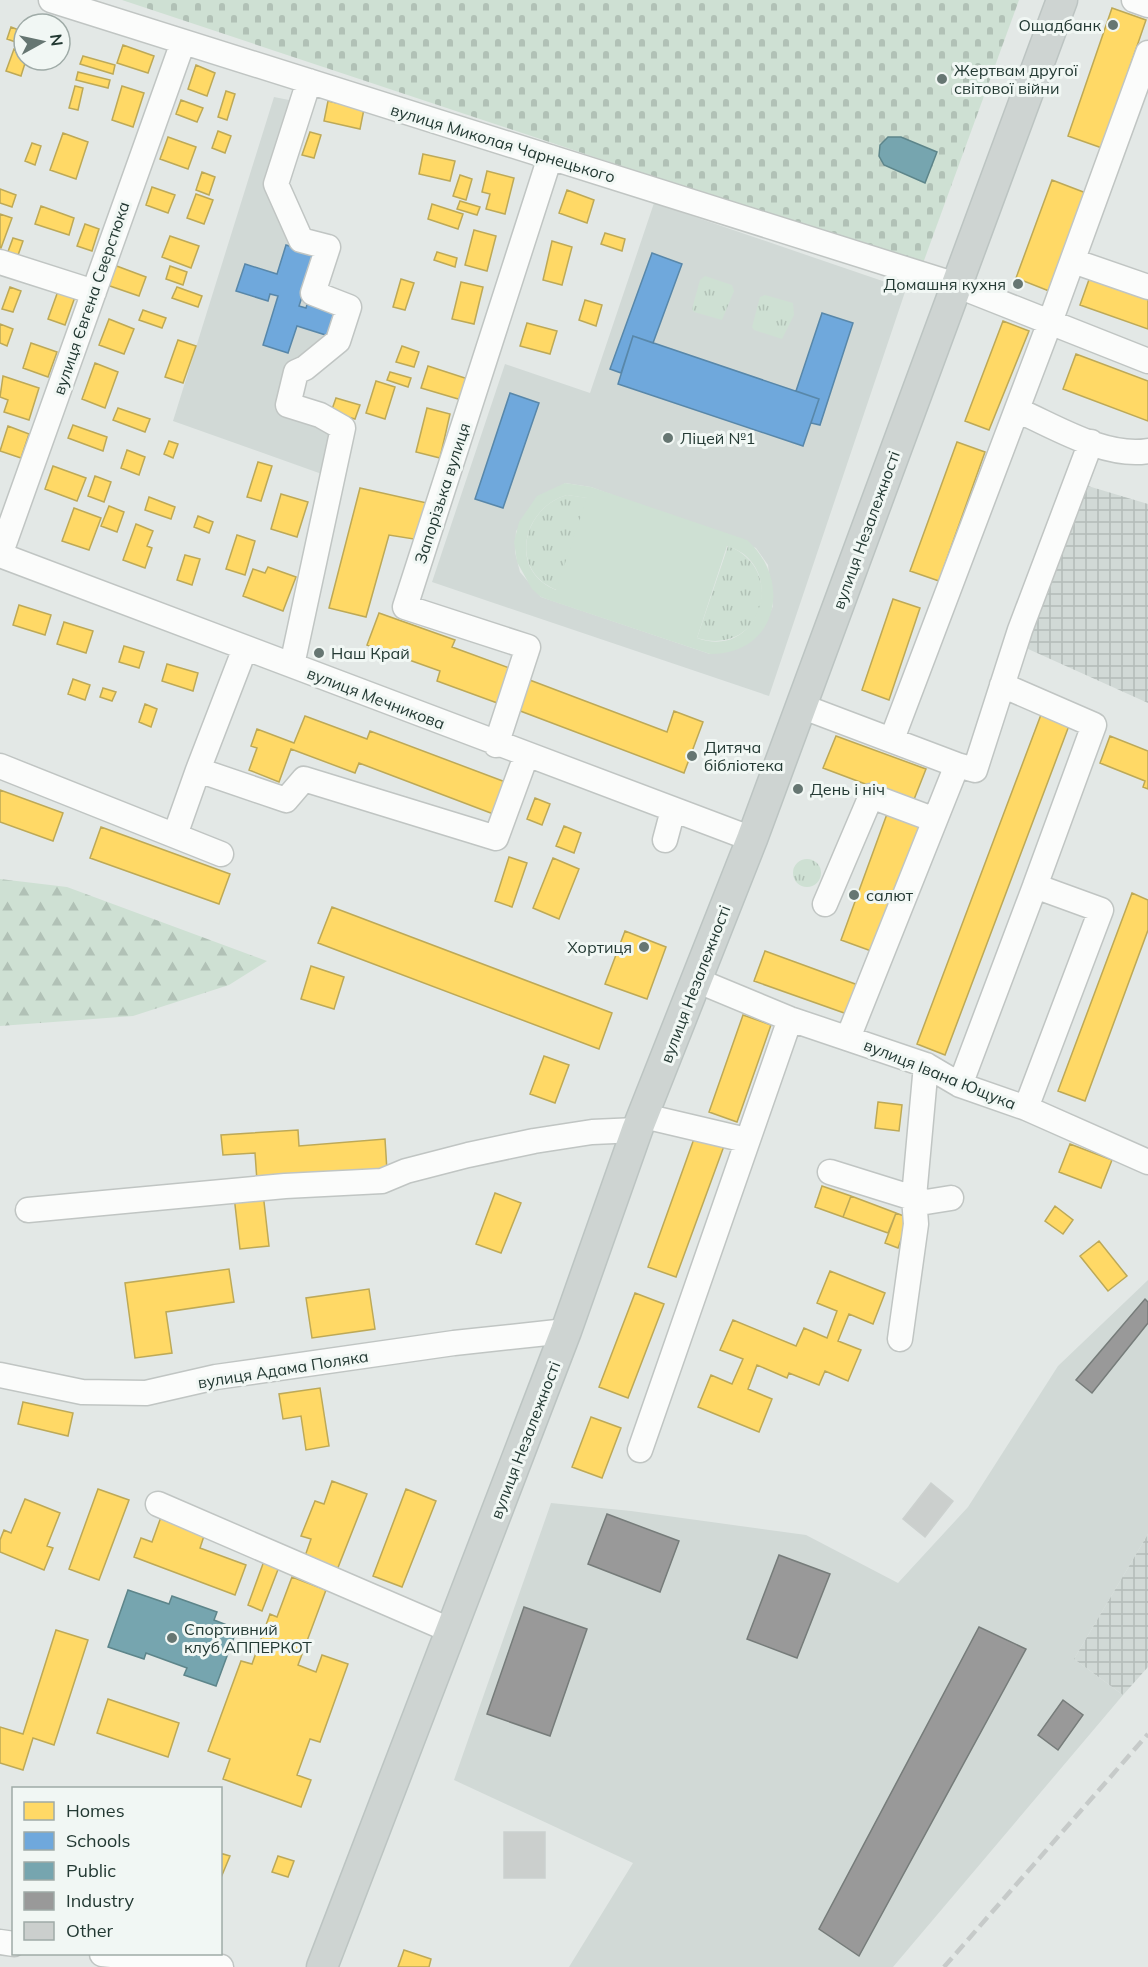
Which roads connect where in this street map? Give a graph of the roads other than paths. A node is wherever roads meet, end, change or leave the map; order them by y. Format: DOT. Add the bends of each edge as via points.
graph roads {
  1 [pos="51,0"];
  2 [pos="1062,0"];
  3 [pos="1134,0"];
  4 [pos="1148,5"];
  5 [pos="183,42"];
  6 [pos="1148,53"];
  7 [pos="309,81"];
  8 [pos="550,157"];
  9 [pos="1073,261"];
  10 [pos="0,262"];
  11 [pos="956,285"];
  12 [pos="1148,287"];
  13 [pos="94,292"];
  14 [pos="1050,322"];
  15 [pos="1148,361"];
  16 [pos="1017,410"];
  17 [pos="1091,442"];
  18 [pos="1148,451"];
  19 [pos="0,555"];
  20 [pos="245,648"];
  21 [pos="292,665"];
  22 [pos="1002,685"];
  23 [pos="801,706"];
  24 [pos="892,739"];
  25 [pos="496,745"];
  26 [pos="526,756"];
  27 [pos="957,765"];
  28 [pos="0,766"];
  29 [pos="198,770"];
  30 [pos="673,810"];
  31 [pos="935,820"];
  32 [pos="175,835"];
  33 [pos="752,839"];
  34 [pos="665,840"];
  35 [pos="221,854"];
  36 [pos="1035,886"];
  37 [pos="825,904"];
  38 [pos="696,980"];
  39 [pos="790,1019"];
  40 [pos="848,1038"];
  41 [pos="927,1065"];
  42 [pos="960,1085"];
  43 [pos="1026,1108"];
  44 [pos="640,1123"];
  45 [pos="746,1140"];
  46 [pos="1148,1162"];
  47 [pos="830,1172"];
  48 [pos="914,1197"];
  49 [pos="951,1198"];
  50 [pos="28,1210"];
  51 [pos="566,1330"];
  52 [pos="900,1339"];
  53 [pos="0,1375"];
  54 [pos="640,1450"];
  55 [pos="158,1504"];
  56 [pos="452,1631"];
  57 [pos="110,1955"];
  58 [pos="136,1962"];
  59 [pos="221,1967"];
  60 [pos="322,1967"];
  1 -- 5 [label="street, вулиця Миколая Чарнецького"];
  2 -- 11 [label="main road, вулиця Незалежності"];
  3 -- 4 [label="street"];
  5 -- 7 [label="street, вулиця Миколая Чарнецького"];
  5 -- 13 [label="street, вулиця Євгена Сверстюка"];
  6 -- 9 [label="street"];
  7 -- 8 [label="street, вулиця Миколая Чарнецького"];
  7 -- 21 [label="street" via="276,184 301,240 328,247 313,293 349,307 338,341 296,372 288,405 320,415 343,428"];
  8 -- 11 [label="street, вулиця Миколая Чарнецького"];
  8 -- 25 [label="street, Запорізька вулиця" via="405,607 528,647"];
  9 -- 12 [label="street"];
  9 -- 14 [label="street"];
  10 -- 13 [label="street"];
  11 -- 14 [label="street, вулиця Миколая Чарнецького"];
  11 -- 23 [label="main road, вулиця Незалежності"];
  13 -- 19 [label="street, вулиця Євгена Сверстюка"];
  14 -- 15 [label="street, вулиця Миколая Чарнецького"];
  14 -- 16 [label="street"];
  16 -- 17 [label="street"];
  16 -- 24 [label="street"];
  17 -- 18 [label="street" via="1132,453"];
  17 -- 22 [label="street"];
  19 -- 20 [label="street, вулиця Мечникова"];
  20 -- 21 [label="street, вулиця Мечникова"];
  20 -- 29 [label="street"];
  21 -- 25 [label="street, вулиця Мечникова"];
  22 -- 27 [label="street" via="975,770"];
  22 -- 36 [label="street" via="1094,725"];
  23 -- 24 [label="street"];
  23 -- 33 [label="main road, вулиця Незалежності"];
  24 -- 27 [label="street"];
  25 -- 26 [label="street, вулиця Мечникова"];
  26 -- 29 [label="street" via="496,838 304,779 286,800"];
  26 -- 30 [label="street, вулиця Мечникова"];
  27 -- 31 [label="street"];
  28 -- 32 [label="street"];
  29 -- 32 [label="street"];
  30 -- 33 [label="street, вулиця Мечникова"];
  30 -- 34 [label="street"];
  31 -- 37 [label="street" via="871,796"];
  31 -- 40 [label="street"];
  32 -- 35 [label="street"];
  33 -- 38 [label="main road, вулиця Незалежності"];
  36 -- 42 [label="street"];
  36 -- 43 [label="street" via="1101,910"];
  38 -- 39 [label="street, вулиця Івана Ющука"];
  38 -- 44 [label="main road, вулиця Незалежності"];
  39 -- 40 [label="street, вулиця Івана Ющука"];
  39 -- 45 [label="street"];
  40 -- 41 [label="street, вулиця Івана Ющука"];
  41 -- 42 [label="street, вулиця Івана Ющука"];
  41 -- 48 [label="street"];
  42 -- 43 [label="street, вулиця Івана Ющука"];
  43 -- 46 [label="street, вулиця Івана Ющука"];
  44 -- 45 [label="street"];
  44 -- 50 [label="street" via="468,1155 382,1181"];
  44 -- 51 [label="main road, вулиця Незалежності"];
  45 -- 54 [label="street"];
  47 -- 48 [label="street"];
  48 -- 49 [label="street" via="926,1202"];
  48 -- 52 [label="street" via="916,1224"];
  51 -- 53 [label="street, вулиця Адама Поляка" via="216,1377 146,1393 82,1392"];
  51 -- 56 [label="main road, вулиця Незалежності"];
  55 -- 56 [label="street"];
  56 -- 60 [label="main road, вулиця Незалежності"];
  57 -- 58 [label="street"];
  58 -- 59 [label="street"];
}
